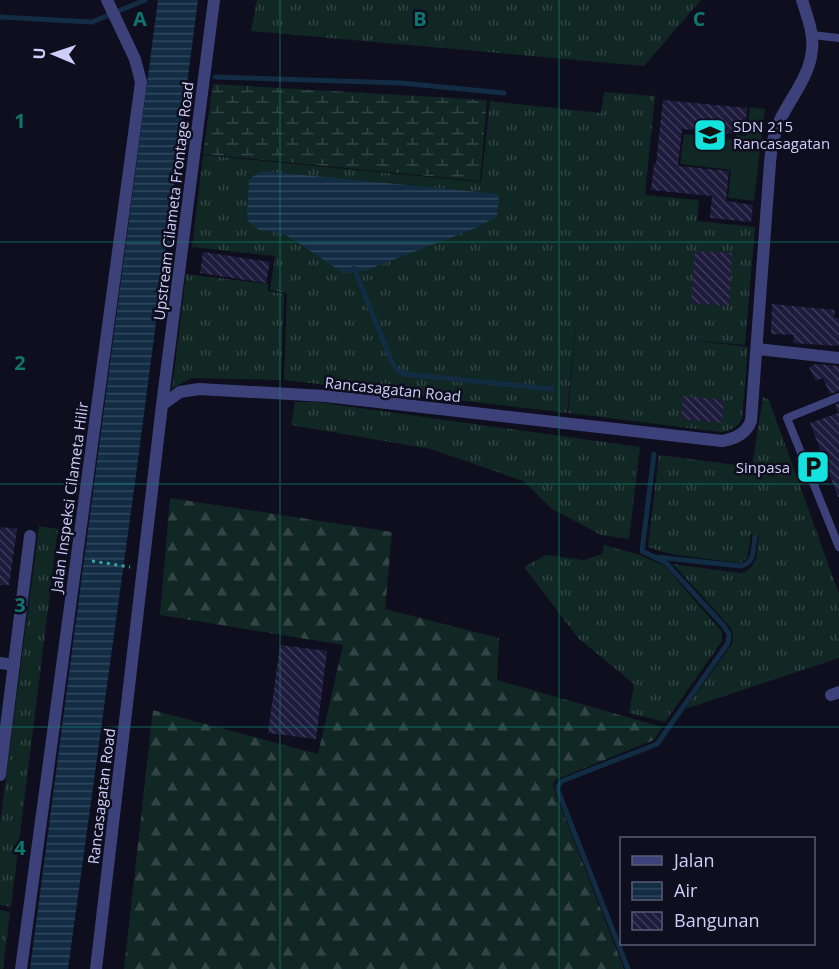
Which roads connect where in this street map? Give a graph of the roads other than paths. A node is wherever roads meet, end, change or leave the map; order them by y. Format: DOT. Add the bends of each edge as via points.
graph roads {
  1 [pos="107,0"];
  2 [pos="214,0"];
  3 [pos="802,0"];
  4 [pos="812,35"];
  5 [pos="839,38"];
  6 [pos="757,350"];
  7 [pos="839,358"];
  8 [pos="839,397"];
  9 [pos="162,405"];
  10 [pos="30,536"];
  11 [pos="839,547"];
  12 [pos="0,663"];
  13 [pos="14,665"];
  14 [pos="0,775"];
  15 [pos="21,969"];
  16 [pos="96,969"];
  1 -- 15 [label="street, Jalan Inspeksi Cilameta Hilir" via="135,59 141,82"];
  2 -- 9 [label="street, Upstream Cilameta Frontage Road"];
  3 -- 4 [label="street, Rancasagatan Road"];
  4 -- 5 [label="lane"];
  4 -- 6 [label="street, Rancasagatan Road" via="809,65 781,119 771,152"];
  6 -- 7 [label="street"];
  6 -- 9 [label="street, Rancasagatan Road" via="749,426 739,437 722,441 325,396 189,389"];
  8 -- 11 [label="lane" via="787,418"];
  9 -- 16 [label="street, Rancasagatan Road"];
  10 -- 13 [label="street"];
  12 -- 13 [label="street"];
  13 -- 14 [label="street"];
}
